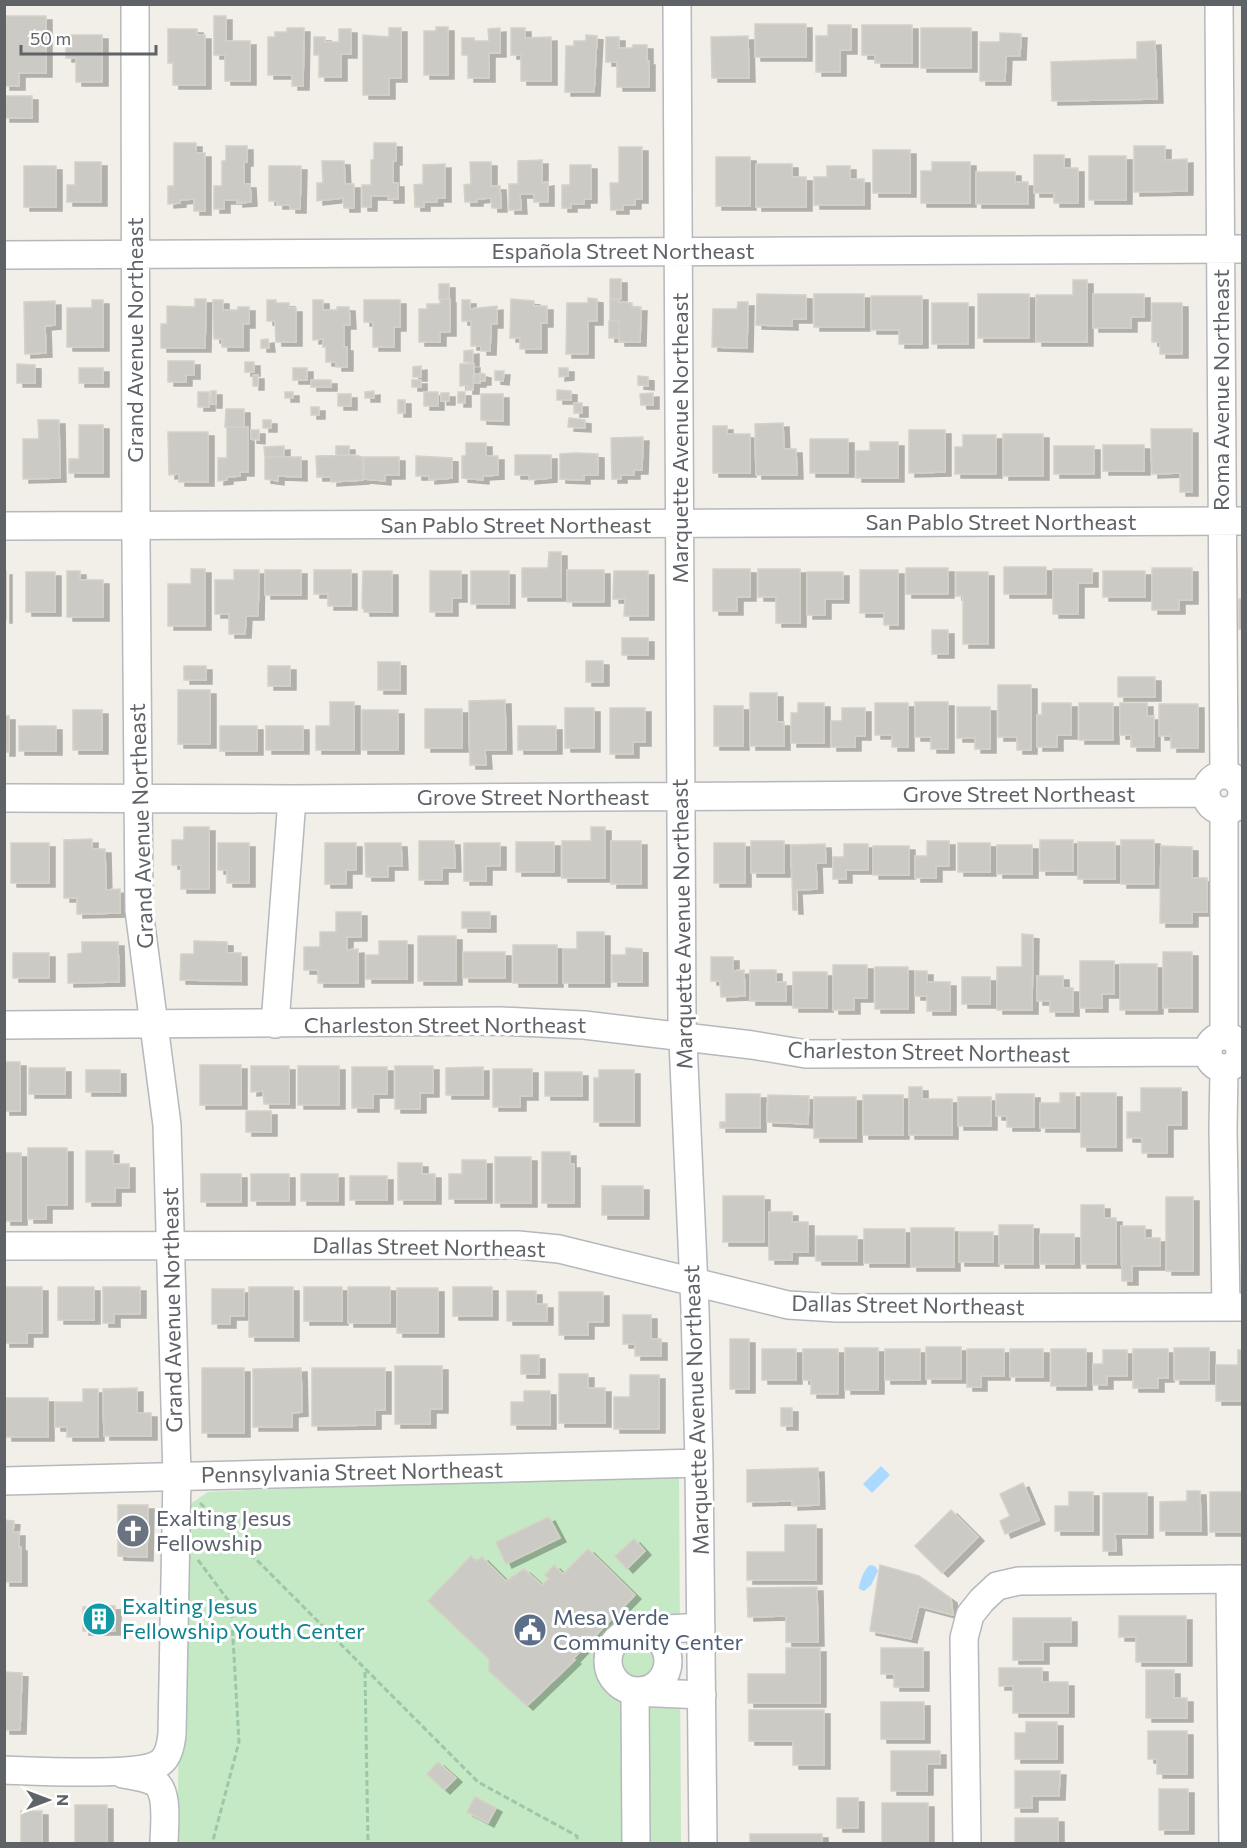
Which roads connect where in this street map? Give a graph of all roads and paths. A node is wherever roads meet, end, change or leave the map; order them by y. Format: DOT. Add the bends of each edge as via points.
graph roads {
  1 [pos="135,4"];
  2 [pos="677,4"];
  3 [pos="1219,4"];
  4 [pos="1232,249"];
  5 [pos="680,251"];
  6 [pos="136,254"];
  7 [pos="4,255"];
  8 [pos="1232,521"];
  9 [pos="680,525"];
  10 [pos="4,526"];
  11 [pos="136,526"];
  12 [pos="1227,793"];
  13 [pos="680,796"];
  14 [pos="138,797"];
  15 [pos="4,798"];
  16 [pos="292,798"];
  17 [pos="275,1024"];
  18 [pos="4,1025"];
  19 [pos="153,1025"];
  20 [pos="682,1037"];
  21 [pos="1228,1052"];
  22 [pos="4,1246"];
  23 [pos="171,1246"];
  24 [pos="693,1282"];
  25 [pos="1234,1307"];
  26 [pos="699,1463"];
  27 [pos="4,1481"];
  28 [pos="185,1486"];
  29 [pos="195,1557"];
  30 [pos="1236,1579"];
  31 [pos="701,1627"];
  32 [pos="636,1631"];
  33 [pos="365,1670"];
  34 [pos="635,1692"];
  35 [pos="702,1695"];
  36 [pos="4,1770"];
  37 [pos="114,1772"];
  38 [pos="164,1844"];
  39 [pos="212,1844"];
  40 [pos="368,1844"];
  41 [pos="577,1844"];
  42 [pos="636,1844"];
  43 [pos="703,1844"];
  44 [pos="967,1844"];
  45 [pos="1233,1844"];
  1 -- 6 [label="street, Grand Avenue Northeast"];
  2 -- 5 [label="street, Marquette Avenue Northeast"];
  3 -- 4 [label="street, Roma Avenue Northeast"];
  4 -- 5 [label="street, Española Street Northeast"];
  4 -- 8 [label="street, Roma Avenue Northeast"];
  5 -- 6 [label="street, Española Street Northeast"];
  5 -- 9 [label="street, Marquette Avenue Northeast"];
  6 -- 7 [label="street, Española Street Northeast"];
  6 -- 11 [label="street, Grand Avenue Northeast"];
  8 -- 9 [label="street, San Pablo Street Northeast"];
  8 -- 12 [label="street, Roma Avenue Northeast"];
  9 -- 11 [label="street, San Pablo Street Northeast"];
  9 -- 13 [label="street, Marquette Avenue Northeast"];
  10 -- 11 [label="street, San Pablo Street Northeast"];
  11 -- 14 [label="street, Grand Avenue Northeast"];
  12 -- 13 [label="street, Grove Street Northeast"];
  12 -- 21 [label="street, Roma Avenue Northeast"];
  13 -- 16 [label="street, Grove Street Northeast"];
  13 -- 20 [label="street, Marquette Avenue Northeast"];
  14 -- 15 [label="street, Grove Street Northeast"];
  14 -- 16 [label="street, Grove Street Northeast"];
  14 -- 19 [label="street, Grand Avenue Northeast" via="139,910"];
  16 -- 17 [label="street"];
  17 -- 19 [label="street, Charleston Street Northeast"];
  17 -- 20 [label="street, Charleston Street Northeast" via="500,1021 584,1025"];
  18 -- 19 [label="street, Charleston Street Northeast"];
  19 -- 23 [label="street, Grand Avenue Northeast" via="167,1125"];
  20 -- 21 [label="street, Charleston Street Northeast" via="806,1054"];
  20 -- 24 [label="street, Marquette Avenue Northeast"];
  21 -- 25 [label="street, Roma Avenue Northeast" via="1223,1130"];
  22 -- 23 [label="street, Dallas Street Northeast"];
  23 -- 24 [label="street, Dallas Street Northeast" via="518,1245 559,1249"];
  23 -- 28 [label="street, Grand Avenue Northeast"];
  24 -- 25 [label="street, Dallas Street Northeast" via="788,1305 837,1308"];
  24 -- 26 [label="street, Marquette Avenue Northeast"];
  26 -- 28 [label="street, Pennsylvania Street Northeast"];
  26 -- 31 [label="street, Marquette Avenue Northeast"];
  27 -- 28 [label="street, Pennsylvania Street Northeast"];
  28 -- 33 [label="path"];
  28 -- 37 [label="street, Grand Avenue Northeast" via="172,1734 160,1763"];
  29 -- 39 [label="path" via="231,1604 239,1742"];
  30 -- 44 [label="street" via="1019,1581 997,1586 982,1600 970,1615 964,1638"];
  30 -- 45 [label="street"];
  31 -- 32 [label="street"];
  31 -- 35 [label="street, Marquette Avenue Northeast"];
  32 -- 34 [label="street" via="618,1638 608,1665 617,1683"];
  32 -- 34 [label="street" via="646,1632 662,1643 668,1661 662,1680 645,1691"];
  33 -- 40 [label="path"];
  33 -- 41 [label="path" via="478,1782 576,1836"];
  34 -- 35 [label="street"];
  34 -- 42 [label="street"];
  35 -- 43 [label="street, Marquette Avenue Northeast"];
  36 -- 37 [label="street"];
  37 -- 38 [label="street" via="158,1784 164,1799"];
}
